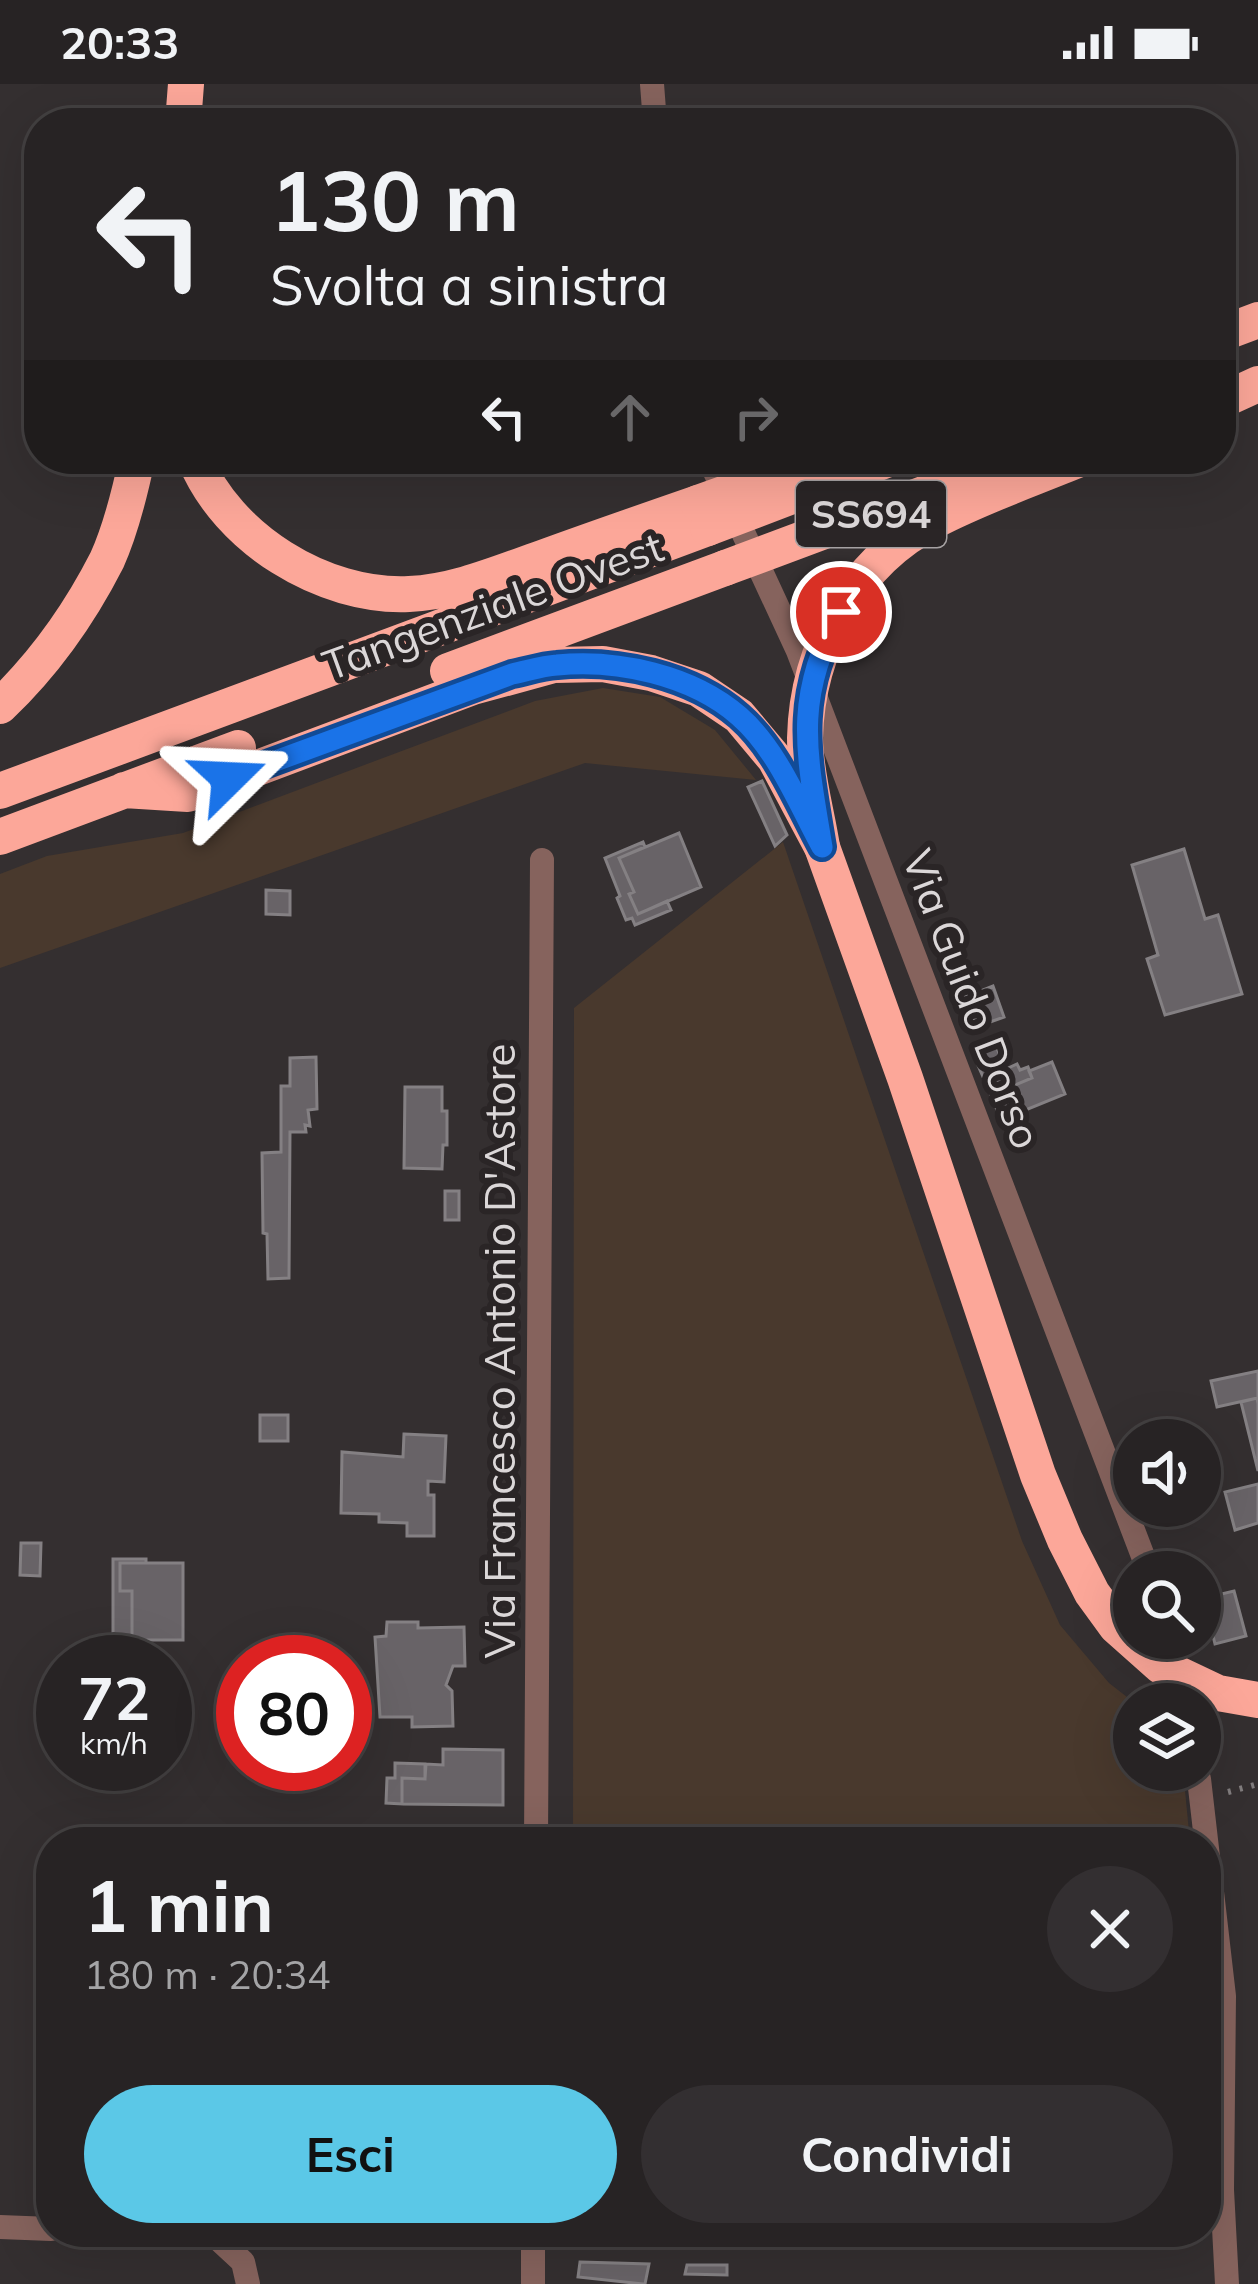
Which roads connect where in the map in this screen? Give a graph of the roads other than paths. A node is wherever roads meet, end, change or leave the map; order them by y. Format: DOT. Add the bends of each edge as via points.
graph roads {
  1 [pos="133,474"];
  2 [pos="205,474"];
  3 [pos="716,474"];
  4 [pos="789,474"];
  5 [pos="839,474"];
  6 [pos="977,474"];
  7 [pos="1044,474"];
  8 [pos="703,515"];
  9 [pos="0,706"];
  10 [pos="0,790"];
  11 [pos="124,790"];
  12 [pos="0,837"];
  13 [pos="822,847"];
  14 [pos="542,860"];
  15 [pos="1141,1551"];
  16 [pos="1258,1700"];
  17 [pos="1200,1791"];
  18 [pos="536,1827"];
  19 [pos="1205,1827"];
  20 [pos="1221,1970"];
  21 [pos="0,2227"];
  22 [pos="36,2228"];
  23 [pos="227,2247"];
  24 [pos="533,2247"];
  25 [pos="248,2284"];
  26 [pos="533,2284"];
  27 [pos="1227,2284"];
  1 -- 9 [label="highway" via="108,557 70,623"];
  2 -- 8 [label="highway" via="260,544 296,568 372,592 467,584"];
  3 -- 15 [label="street, Via Guido Dorso" via="798,651"];
  4 -- 8 [label="highway, bridge"];
  5 -- 8 [label="highway, Tangenziale Ovest / SS694, bridge"];
  6 -- 11 [label="highway, Tangenziale Ovest / SS694, bridge"];
  7 -- 13 [label="highway, bridge" via="933,520 853,590 812,676 805,742"];
  8 -- 10 [label="highway, Tangenziale Ovest / SS694"];
  11 -- 12 [label="highway, Tangenziale Ovest / SS694"];
  11 -- 13 [label="highway" via="188,794 512,674 603,664 699,689 739,716 775,759"];
  13 -- 16 [label="highway" via="1038,1475 1092,1593 1161,1666 1218,1693"];
  14 -- 18 [label="street, Via Francesco Antonio D'Astore"];
  17 -- 19 [label="street"];
  20 -- 27 [label="street"];
  21 -- 22 [label="street"];
  23 -- 25 [label="street" via="243,2262"];
  24 -- 26 [label="street"];
}
